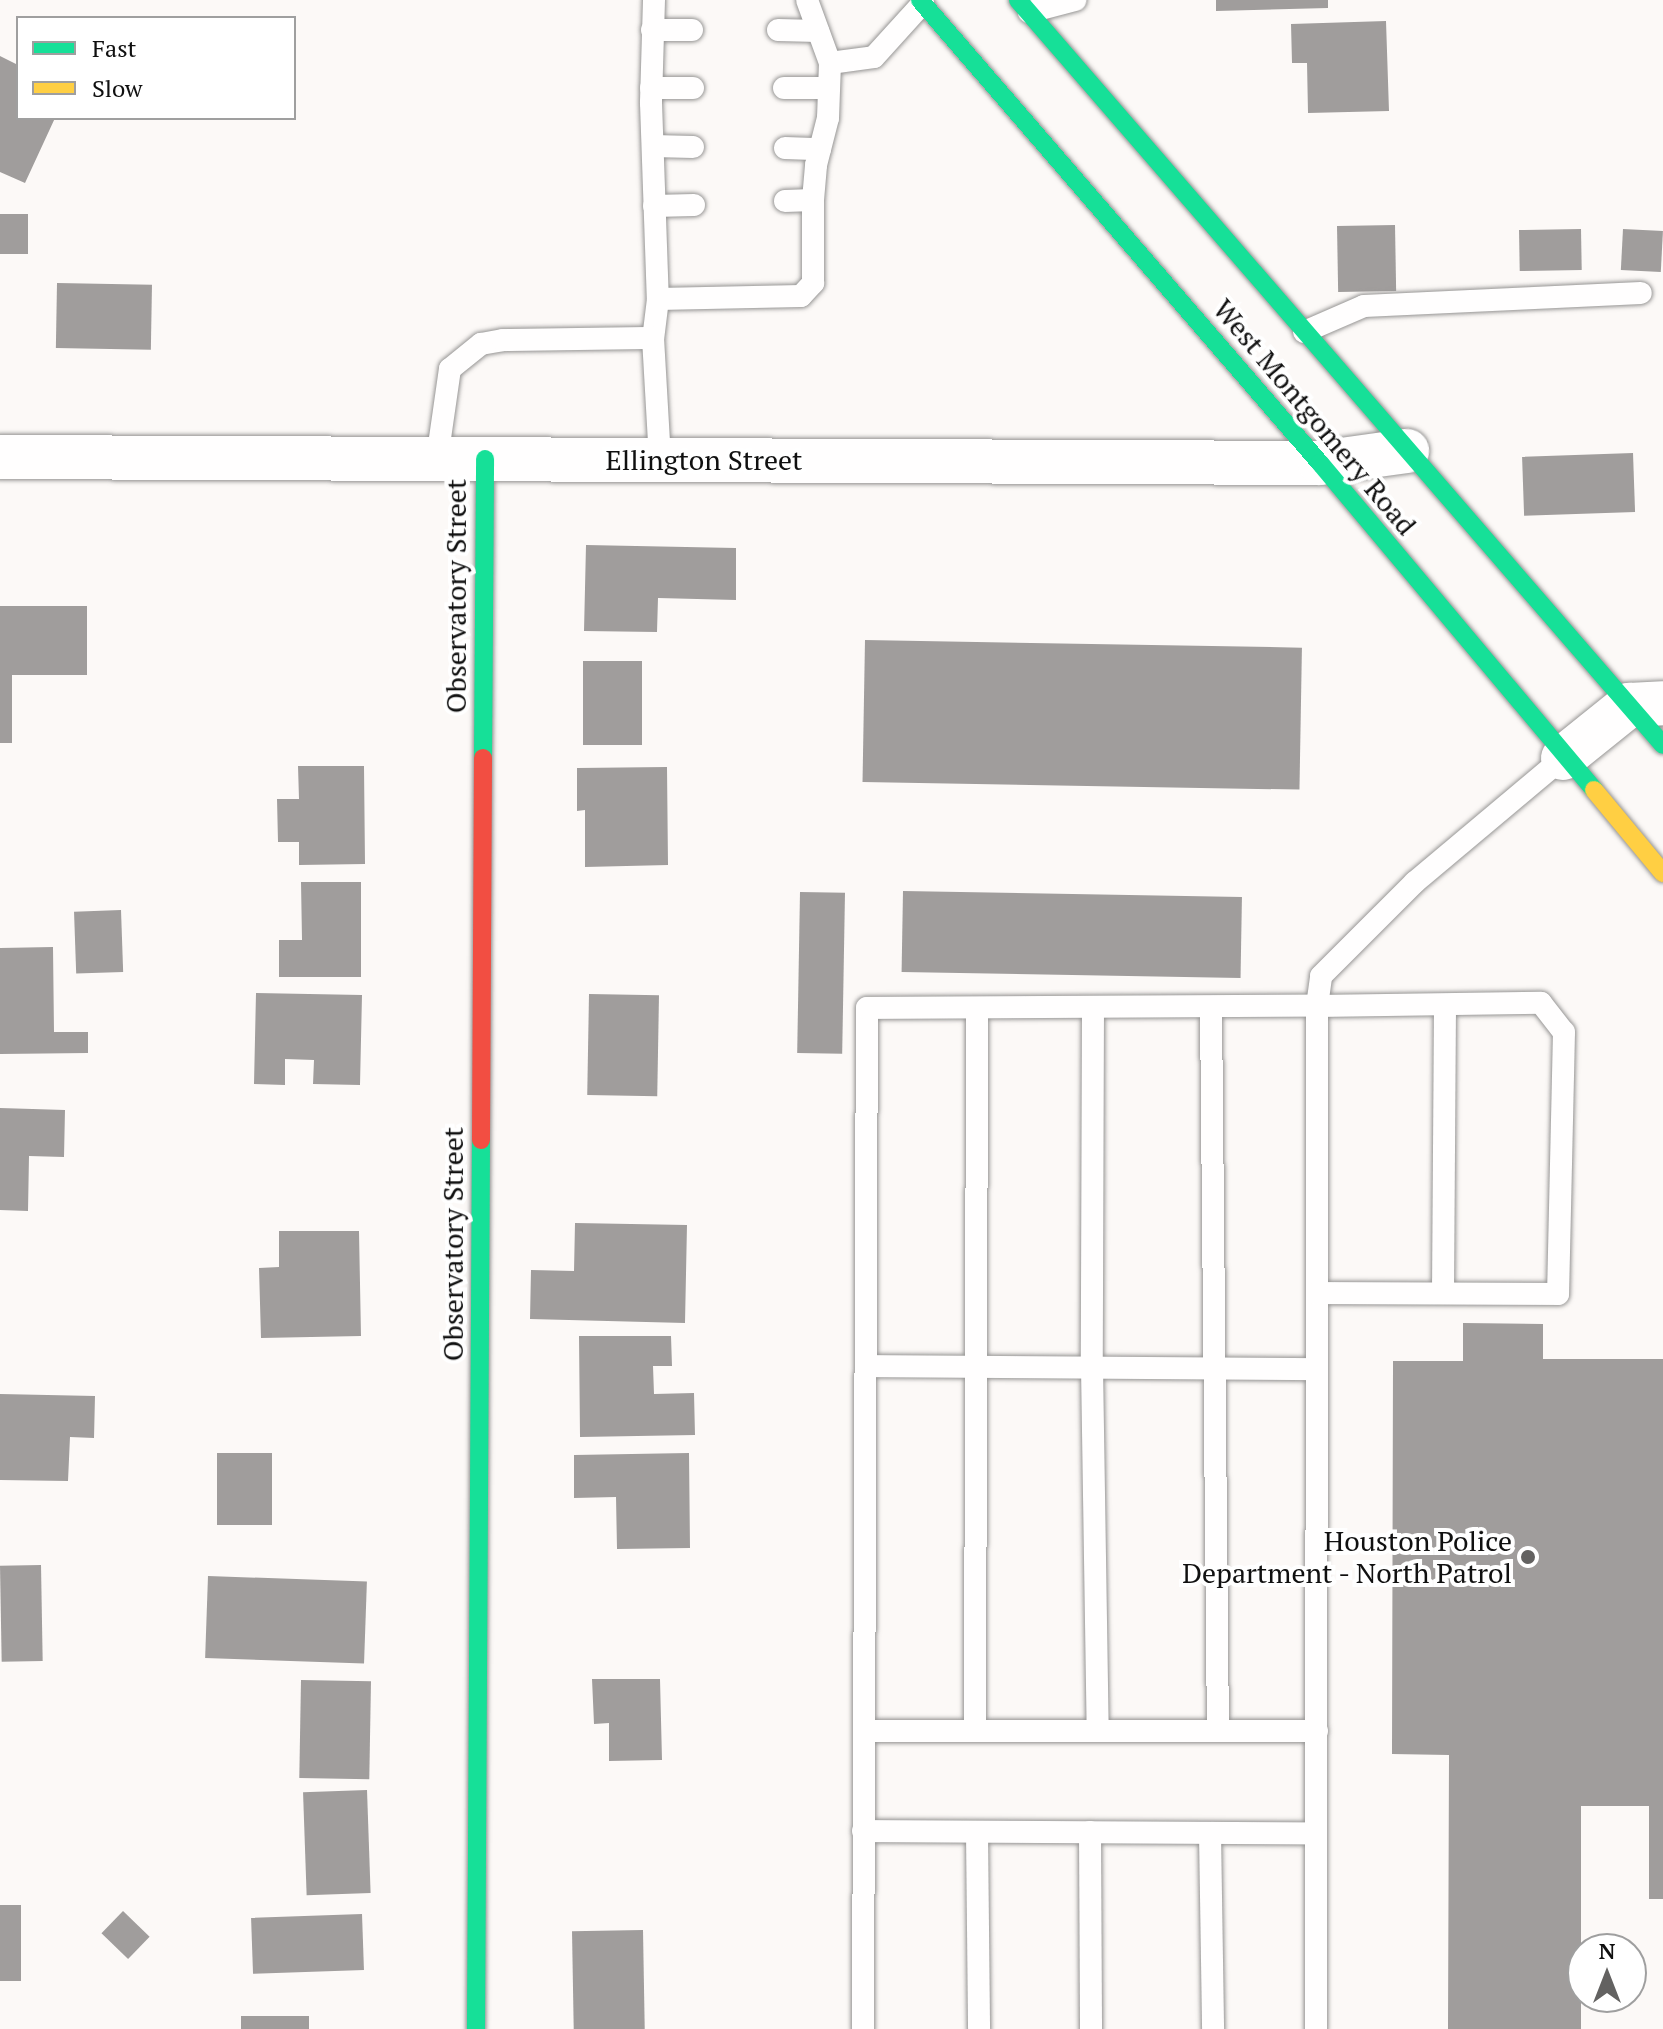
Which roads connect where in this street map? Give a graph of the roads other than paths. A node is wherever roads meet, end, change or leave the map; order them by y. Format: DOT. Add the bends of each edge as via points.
graph roads {
  1 [pos="654,0"];
  2 [pos="807,0"];
  3 [pos="1075,0"];
  4 [pos="922,2"];
  5 [pos="1024,6"];
  6 [pos="652,30"];
  7 [pos="692,30"];
  8 [pos="778,30"];
  9 [pos="818,31"];
  10 [pos="830,63"];
  11 [pos="651,88"];
  12 [pos="693,88"];
  13 [pos="784,88"];
  14 [pos="829,88"];
  15 [pos="653,146"];
  16 [pos="693,147"];
  17 [pos="785,148"];
  18 [pos="820,149"];
  19 [pos="813,200"];
  20 [pos="785,201"];
  21 [pos="694,205"];
  22 [pos="654,206"];
  23 [pos="1641,293"];
  24 [pos="658,299"];
  25 [pos="1304,332"];
  26 [pos="653,338"];
  27 [pos="1407,451"];
  28 [pos="0,457"];
  29 [pos="437,459"];
  30 [pos="485,459"];
  31 [pos="660,460"];
  32 [pos="1320,463"];
  33 [pos="1646,704"];
  34 [pos="1663,745"];
  35 [pos="1563,758"];
  36 [pos="1663,873"];
  37 [pos="1445,1005"];
  38 [pos="1317,1006"];
  39 [pos="1093,1007"];
  40 [pos="1211,1007"];
  41 [pos="977,1008"];
  42 [pos="1317,1293"];
  43 [pos="1443,1293"];
  44 [pos="866,1366"];
  45 [pos="977,1366"];
  46 [pos="1092,1367"];
  47 [pos="1213,1368"];
  48 [pos="1317,1369"];
  49 [pos="864,1731"];
  50 [pos="975,1731"];
  51 [pos="1098,1731"];
  52 [pos="1218,1731"];
  53 [pos="1317,1731"];
  54 [pos="863,1831"];
  55 [pos="977,1832"];
  56 [pos="1090,1832"];
  57 [pos="1210,1833"];
  58 [pos="1316,1833"];
  59 [pos="476,2029"];
  60 [pos="863,2029"];
  61 [pos="979,2029"];
  62 [pos="1091,2029"];
  63 [pos="1213,2029"];
  64 [pos="1316,2029"];
  1 -- 6 [label="lane"];
  2 -- 9 [label="lane"];
  3 -- 5 [label="lane"];
  4 -- 10 [label="lane" via="874,57"];
  4 -- 32 [label="main road, West Montgomery Road"];
  5 -- 25 [label="main road, West Montgomery Road"];
  6 -- 7 [label="lane"];
  6 -- 11 [label="lane"];
  8 -- 9 [label="lane"];
  9 -- 10 [label="lane"];
  10 -- 14 [label="lane"];
  11 -- 12 [label="lane"];
  11 -- 15 [label="lane"];
  13 -- 14 [label="lane"];
  14 -- 18 [label="lane"];
  15 -- 16 [label="lane"];
  15 -- 22 [label="lane"];
  17 -- 18 [label="lane"];
  18 -- 19 [label="lane"];
  19 -- 20 [label="lane"];
  19 -- 24 [label="lane" via="813,283 801,296"];
  21 -- 22 [label="lane"];
  22 -- 24 [label="lane"];
  23 -- 25 [label="lane" via="1364,306"];
  24 -- 26 [label="lane"];
  25 -- 27 [label="main road, West Montgomery Road"];
  26 -- 29 [label="lane" via="481,344 450,369"];
  26 -- 31 [label="lane"];
  27 -- 32 [label="street, Ellington Street"];
  27 -- 33 [label="main road, West Montgomery Road"];
  28 -- 29 [label="street, Ellington Street"];
  29 -- 30 [label="street, Ellington Street"];
  30 -- 31 [label="street, Ellington Street"];
  30 -- 59 [label="main road, Observatory Street"];
  31 -- 32 [label="street, Ellington Street"];
  32 -- 35 [label="main road, West Montgomery Road"];
  33 -- 34 [label="main road, West Montgomery Road"];
  33 -- 35 [label="street"];
  35 -- 36 [label="main road, West Montgomery Road"];
  35 -- 38 [label="lane" via="1415,882 1321,976"];
  37 -- 38 [label="lane"];
  37 -- 43 [label="lane"];
  37 -- 43 [label="lane" via="1541,1003 1564,1032 1558,1294"];
  38 -- 40 [label="lane"];
  38 -- 42 [label="lane"];
  39 -- 40 [label="lane"];
  39 -- 41 [label="lane"];
  39 -- 46 [label="lane"];
  40 -- 47 [label="lane"];
  41 -- 44 [label="lane" via="867,1008"];
  41 -- 45 [label="lane"];
  42 -- 43 [label="lane"];
  42 -- 48 [label="lane"];
  44 -- 45 [label="lane"];
  44 -- 49 [label="lane"];
  45 -- 46 [label="lane"];
  45 -- 50 [label="lane"];
  46 -- 47 [label="lane"];
  46 -- 51 [label="lane"];
  47 -- 48 [label="lane"];
  47 -- 52 [label="lane"];
  48 -- 53 [label="lane"];
  49 -- 50 [label="lane"];
  49 -- 54 [label="lane"];
  50 -- 51 [label="lane"];
  51 -- 52 [label="lane"];
  52 -- 53 [label="lane"];
  53 -- 58 [label="lane"];
  54 -- 55 [label="lane"];
  54 -- 60 [label="lane"];
  55 -- 56 [label="lane"];
  55 -- 61 [label="lane"];
  56 -- 57 [label="lane"];
  56 -- 62 [label="lane"];
  57 -- 58 [label="lane"];
  57 -- 63 [label="lane"];
  58 -- 64 [label="lane"];
}
